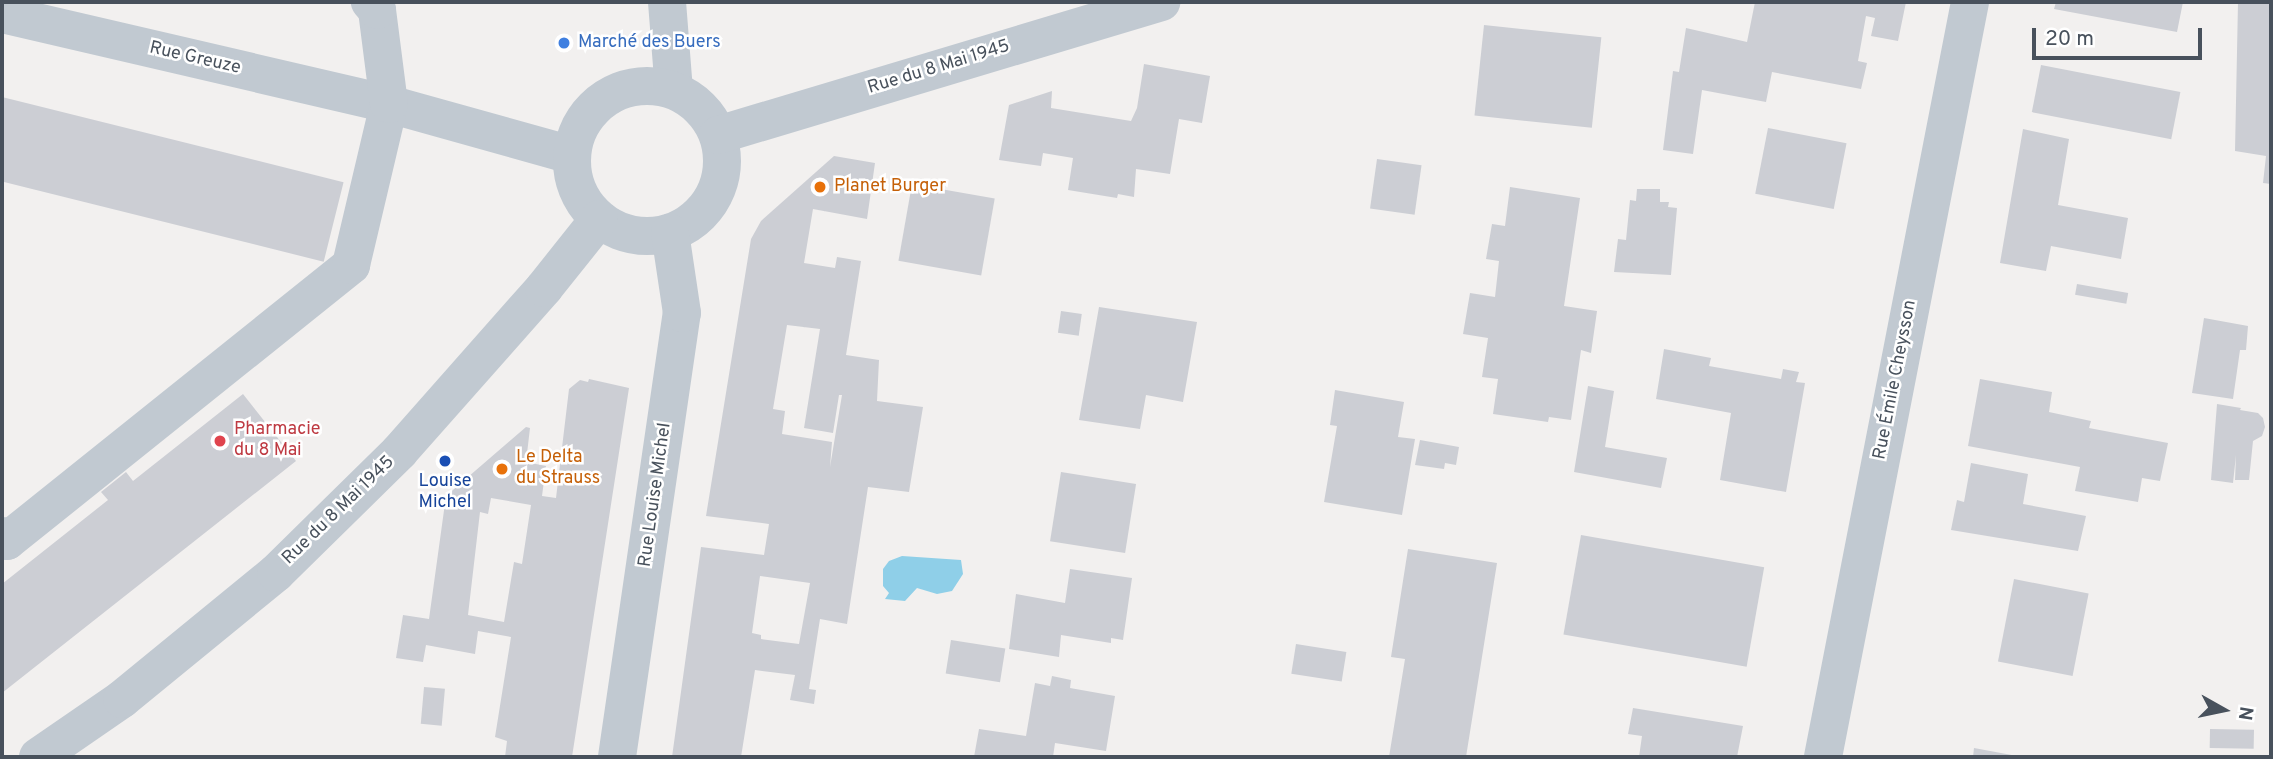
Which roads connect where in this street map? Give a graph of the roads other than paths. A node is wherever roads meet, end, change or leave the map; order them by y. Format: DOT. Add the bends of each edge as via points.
graph roads {
  1 [pos="667,2"];
  2 [pos="1161,2"];
  3 [pos="1970,2"];
  4 [pos="375,5"];
  5 [pos="2,14"];
  6 [pos="674,90"];
  7 [pos="388,104"];
  8 [pos="718,135"];
  9 [pos="572,155"];
  10 [pos="599,219"];
  11 [pos="670,233"];
  12 [pos="2,536"];
  13 [pos="38,757"];
  14 [pos="618,757"];
  15 [pos="1823,757"];
  1 -- 6 [label="street"];
  2 -- 8 [label="street, Rue du 8 Mai 1945"];
  3 -- 15 [label="street, Rue Émile Cheysson"];
  4 -- 7 [label="street"];
  5 -- 7 [label="street, Rue Greuze"];
  6 -- 8 [label="street" via="693,100"];
  6 -- 9 [label="street" via="650,85 607,97 589,113 577,133"];
  7 -- 9 [label="street, Rue Greuze"];
  7 -- 12 [label="street" via="351,265 7,541"];
  8 -- 11 [label="street" via="723,159 709,205 692,222"];
  9 -- 10 [label="street" via="578,191"];
  10 -- 11 [label="street" via="621,232 645,237"];
  10 -- 13 [label="street, Rue du 8 Mai 1945" via="399,452 276,573 122,699"];
  11 -- 14 [label="street, Rue Louise Michel" via="682,313"];
}
